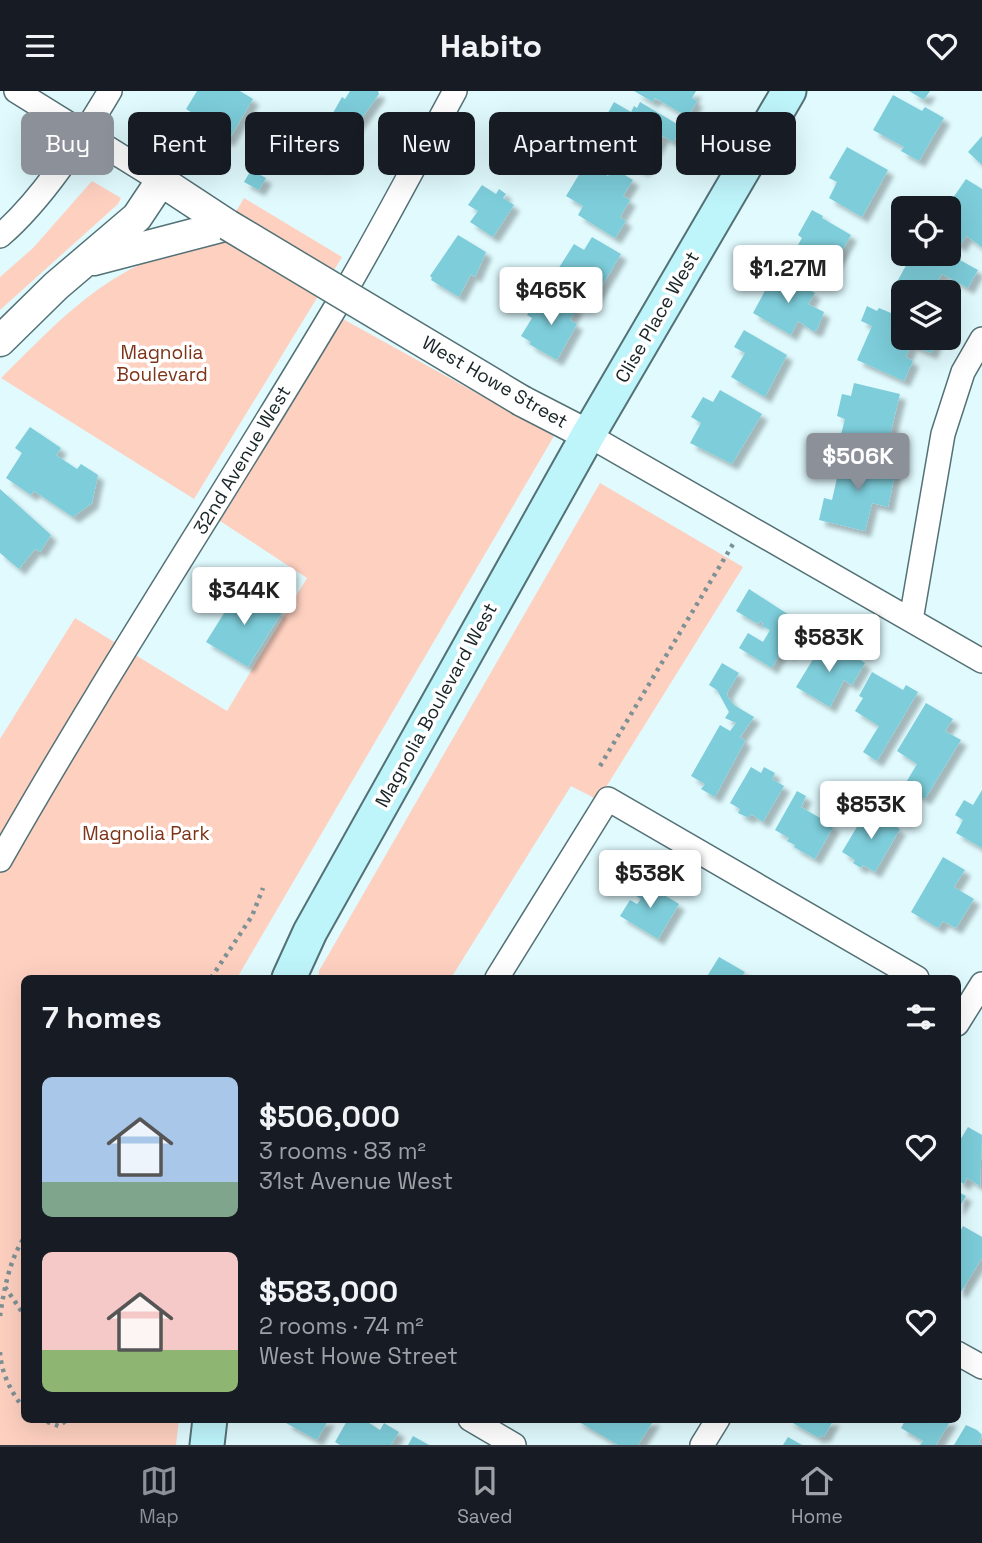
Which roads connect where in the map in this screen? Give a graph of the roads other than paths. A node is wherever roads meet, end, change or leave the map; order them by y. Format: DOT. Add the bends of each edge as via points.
graph roads {
  1 [pos="16,91"];
  2 [pos="110,91"];
  3 [pos="455,91"];
  4 [pos="789,91"];
  5 [pos="52,112"];
  6 [pos="98,112"];
  7 [pos="114,150"];
  8 [pos="53,175"];
  9 [pos="161,181"];
  10 [pos="228,225"];
  11 [pos="0,236"];
  12 [pos="80,264"];
  13 [pos="982,339"];
  14 [pos="0,341"];
  15 [pos="588,435"];
  16 [pos="911,620"];
  17 [pos="982,661"];
  18 [pos="0,860"];
  19 [pos="290,975"];
  20 [pos="499,975"];
  21 [pos="912,975"];
  22 [pos="982,984"];
  23 [pos="966,1012"];
  24 [pos="961,1355"];
  25 [pos="982,1367"];
  26 [pos="210,1423"];
  27 [pos="477,1423"];
  28 [pos="716,1423"];
  29 [pos="207,1445"];
  30 [pos="514,1445"];
  31 [pos="702,1445"];
  1 -- 5 [label="street, West Howe Street"];
  2 -- 6 [label="street"];
  3 -- 18 [label="street, 32nd Avenue West" via="342,296"];
  4 -- 15 [label="main road, Clise Place West"];
  7 -- 9 [label="street, West Howe Street"];
  8 -- 11 [label="street" via="19,220"];
  9 -- 10 [label="street, West Howe Street"];
  9 -- 12 [label="street" via="137,217"];
  10 -- 12 [label="street"];
  10 -- 15 [label="street, West Howe Street, bridge" via="522,401"];
  12 -- 14 [label="street"];
  13 -- 16 [label="street" via="963,372 943,433"];
  15 -- 16 [label="street, West Howe Street"];
  15 -- 19 [label="main road, Magnolia Boulevard West" via="310,932"];
  16 -- 17 [label="street, West Howe Street"];
  20 -- 21 [label="street" via="608,799"];
  22 -- 23 [label="street"];
  24 -- 25 [label="street"];
  26 -- 29 [label="main road"];
  27 -- 30 [label="street"];
  28 -- 31 [label="street"];
}
